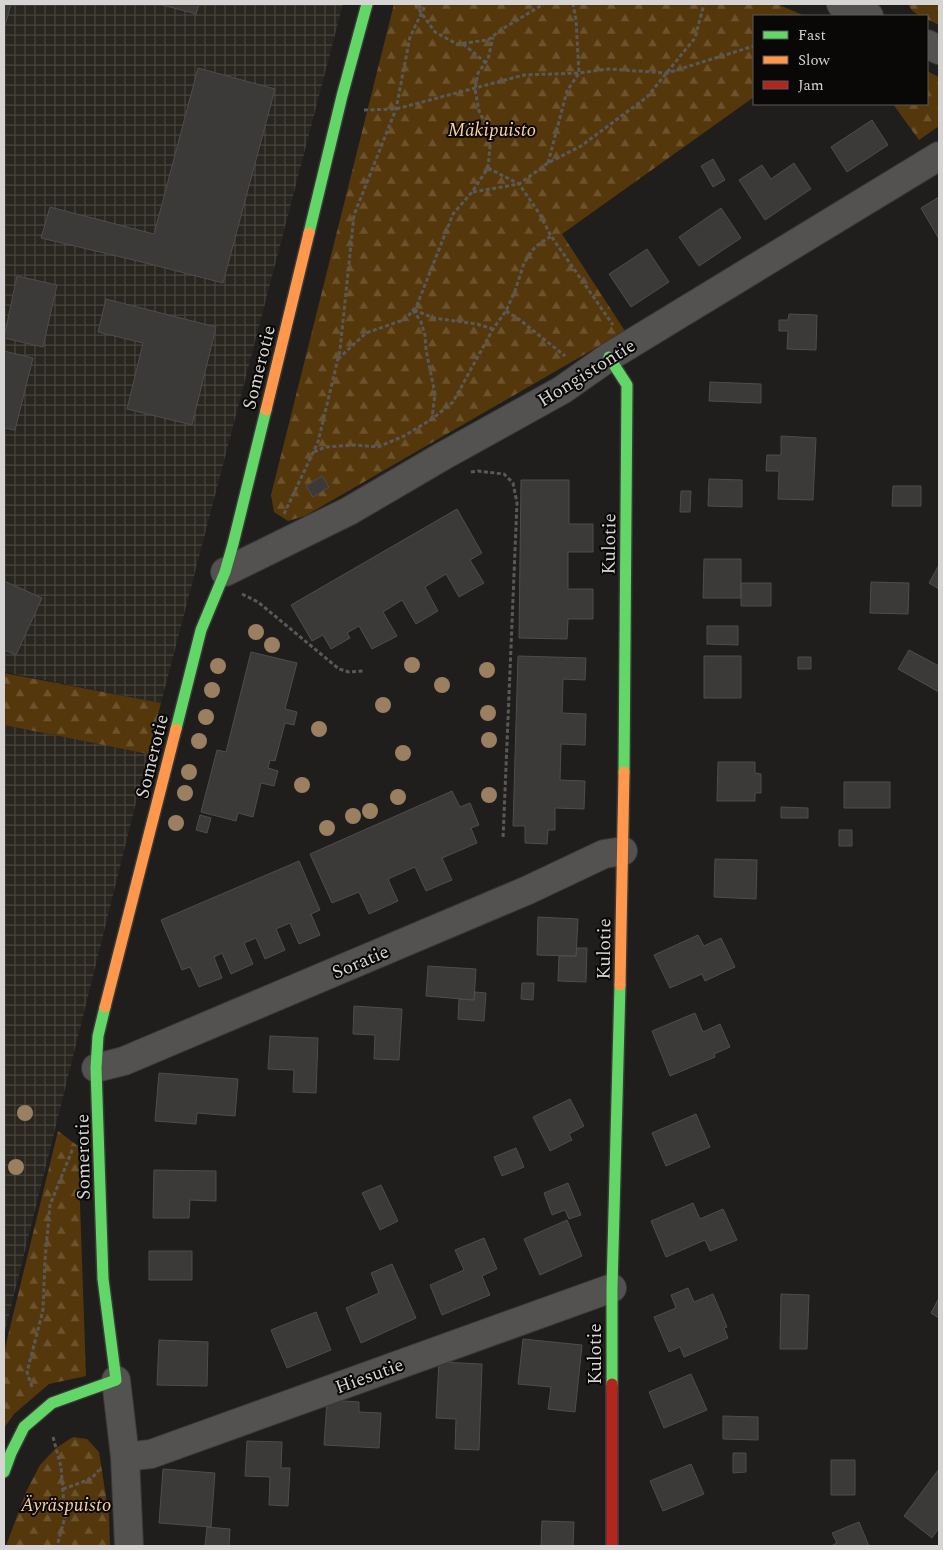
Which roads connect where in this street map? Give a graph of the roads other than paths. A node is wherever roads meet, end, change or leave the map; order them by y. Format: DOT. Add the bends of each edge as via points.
graph roads {
  1 [pos="367,4"];
  2 [pos="841,4"];
  3 [pos="867,15"];
  4 [pos="939,156"];
  5 [pos="618,352"];
  6 [pos="223,578"];
  7 [pos="623,851"];
  8 [pos="96,1068"];
  9 [pos="612,1288"];
  10 [pos="116,1380"];
  11 [pos="124,1450"];
  12 [pos="4,1472"];
  13 [pos="129,1546"];
  14 [pos="612,1546"];
  1 -- 6 [label="street, Somerotie"];
  2 -- 3 [label="street"];
  4 -- 5 [label="street, Hongistontie"];
  5 -- 6 [label="street, Hongistontie" via="562,390 349,511"];
  5 -- 7 [label="street, Kulotie" via="627,385"];
  6 -- 8 [label="street, Somerotie" via="202,630 148,837 98,1036"];
  7 -- 8 [label="street, Soratie" via="604,854 528,890 134,1057"];
  7 -- 9 [label="street, Kulotie"];
  8 -- 10 [label="street, Somerotie" via="103,1279"];
  9 -- 11 [label="street, Hiesutie" via="151,1454"];
  9 -- 14 [label="street, Kulotie"];
  10 -- 11 [label="street"];
  10 -- 12 [label="street" via="52,1403 42,1411 24,1427"];
  11 -- 13 [label="street"];
}
